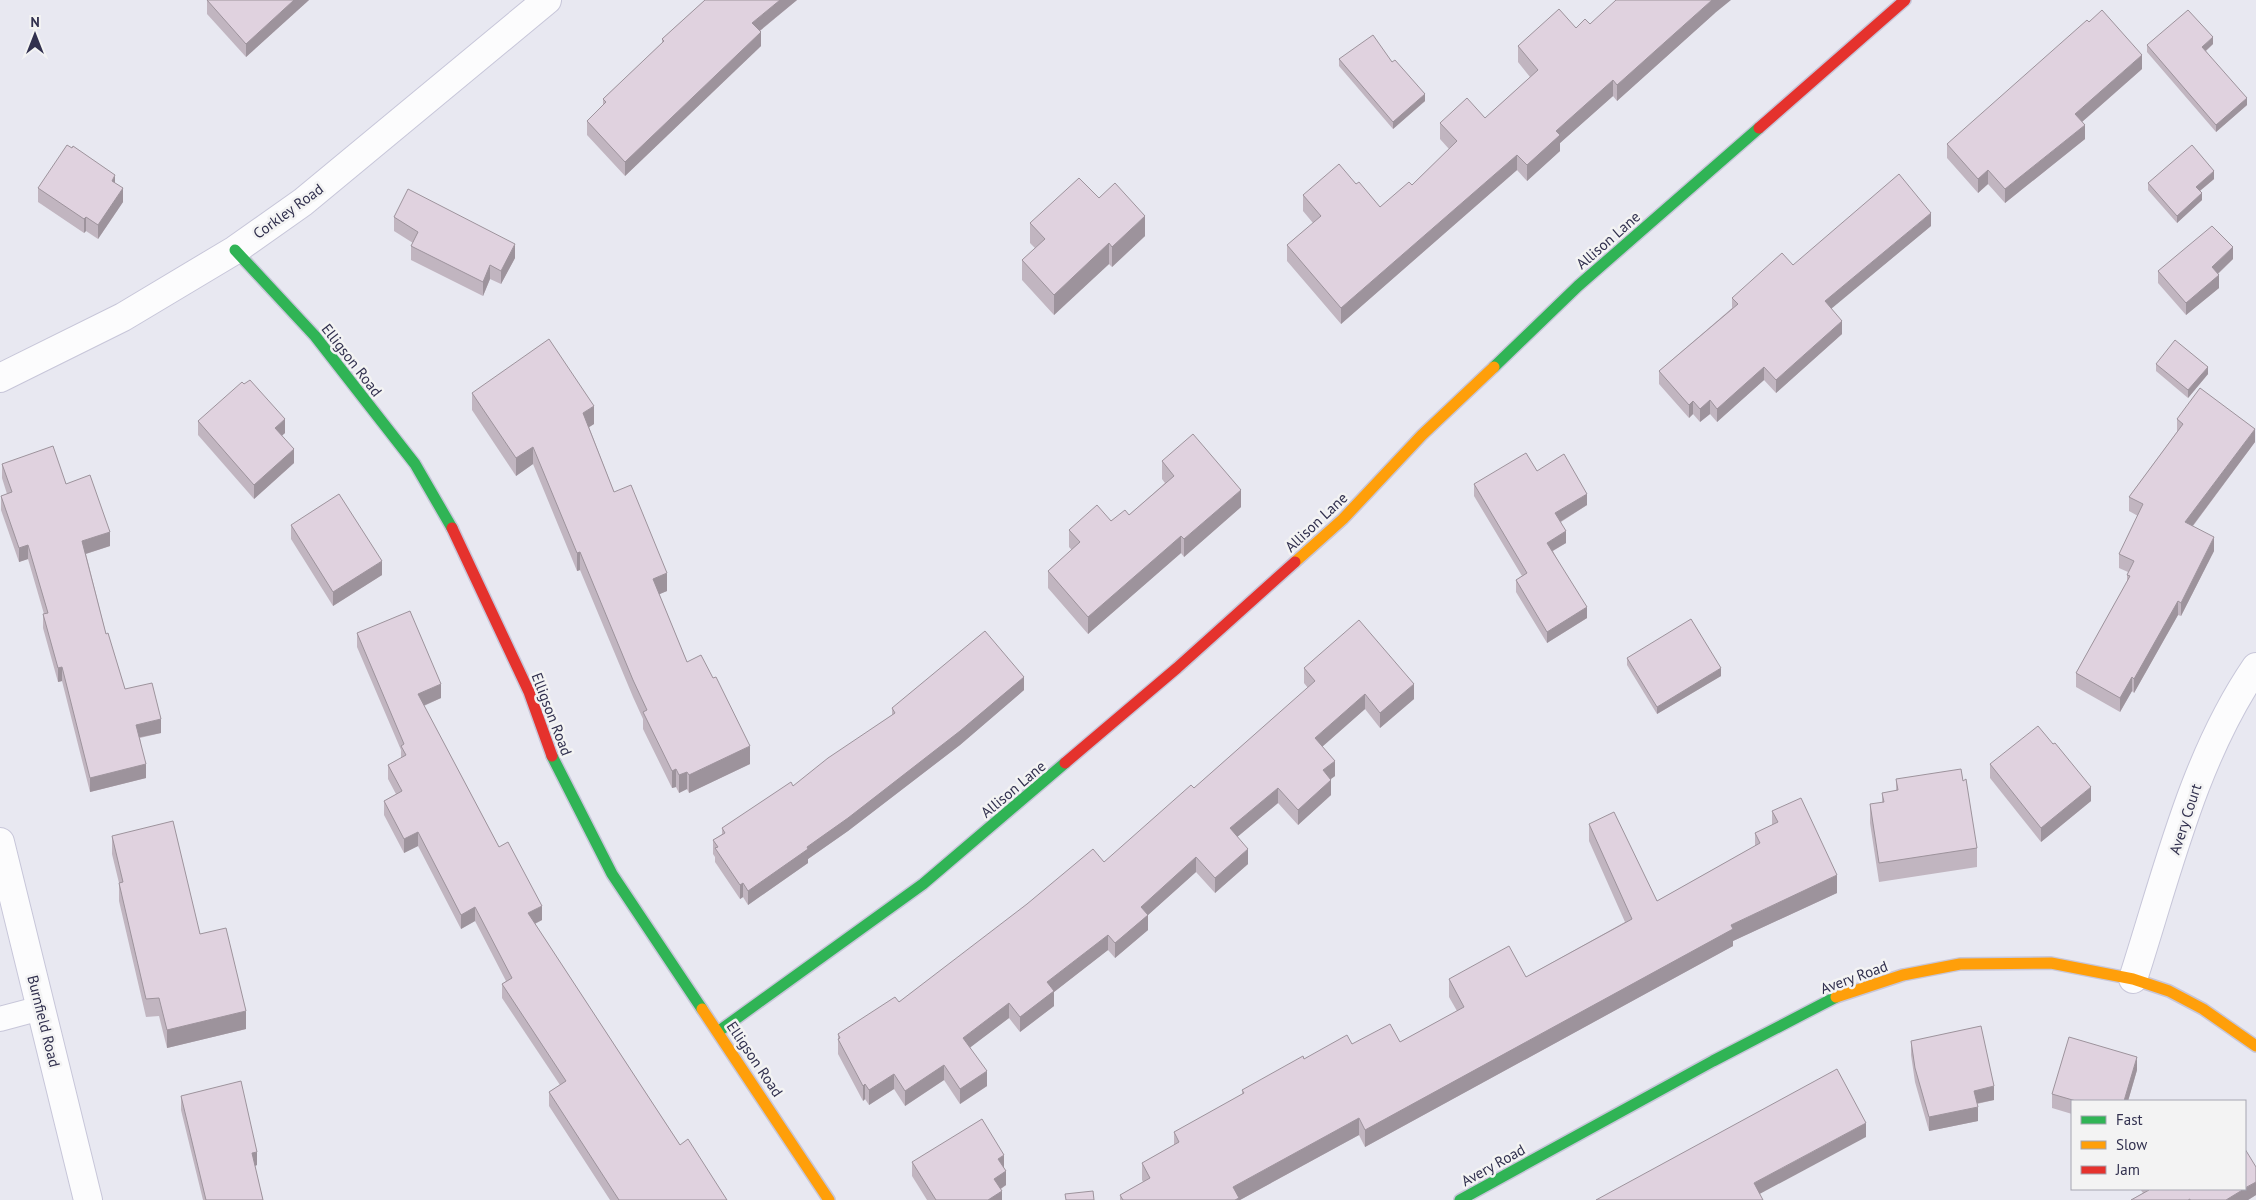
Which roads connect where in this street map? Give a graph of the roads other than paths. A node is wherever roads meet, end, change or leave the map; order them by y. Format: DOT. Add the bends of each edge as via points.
graph roads {
  1 [pos="547,0"];
  2 [pos="1905,0"];
  3 [pos="235,250"];
  4 [pos="0,378"];
  5 [pos="2256,667"];
  6 [pos="0,842"];
  7 [pos="2133,979"];
  8 [pos="41,1008"];
  9 [pos="0,1020"];
  10 [pos="719,1031"];
  11 [pos="2256,1046"];
  12 [pos="88,1200"];
  13 [pos="829,1200"];
  14 [pos="1460,1200"];
  1 -- 3 [label="street, Corkley Road" via="303,202"];
  2 -- 10 [label="street, Allison Lane" via="1578,286 1422,435 1342,519 1178,668 923,884"];
  3 -- 4 [label="street, Corkley Road" via="123,317"];
  3 -- 10 [label="street, Elligson Road" via="315,336 415,464 461,543 529,692 551,755 598,848 612,874"];
  5 -- 7 [label="street, Avery Court" via="2220,728 2199,776"];
  6 -- 8 [label="street, Burnfield Road"];
  7 -- 11 [label="street, Avery Road" via="2169,991 2203,1009"];
  7 -- 14 [label="street, Avery Road" via="2051,963 1960,964 1902,975 1842,994 1712,1061"];
  8 -- 9 [label="lane"];
  8 -- 12 [label="street, Burnfield Road"];
  10 -- 13 [label="street, Elligson Road"];
}
